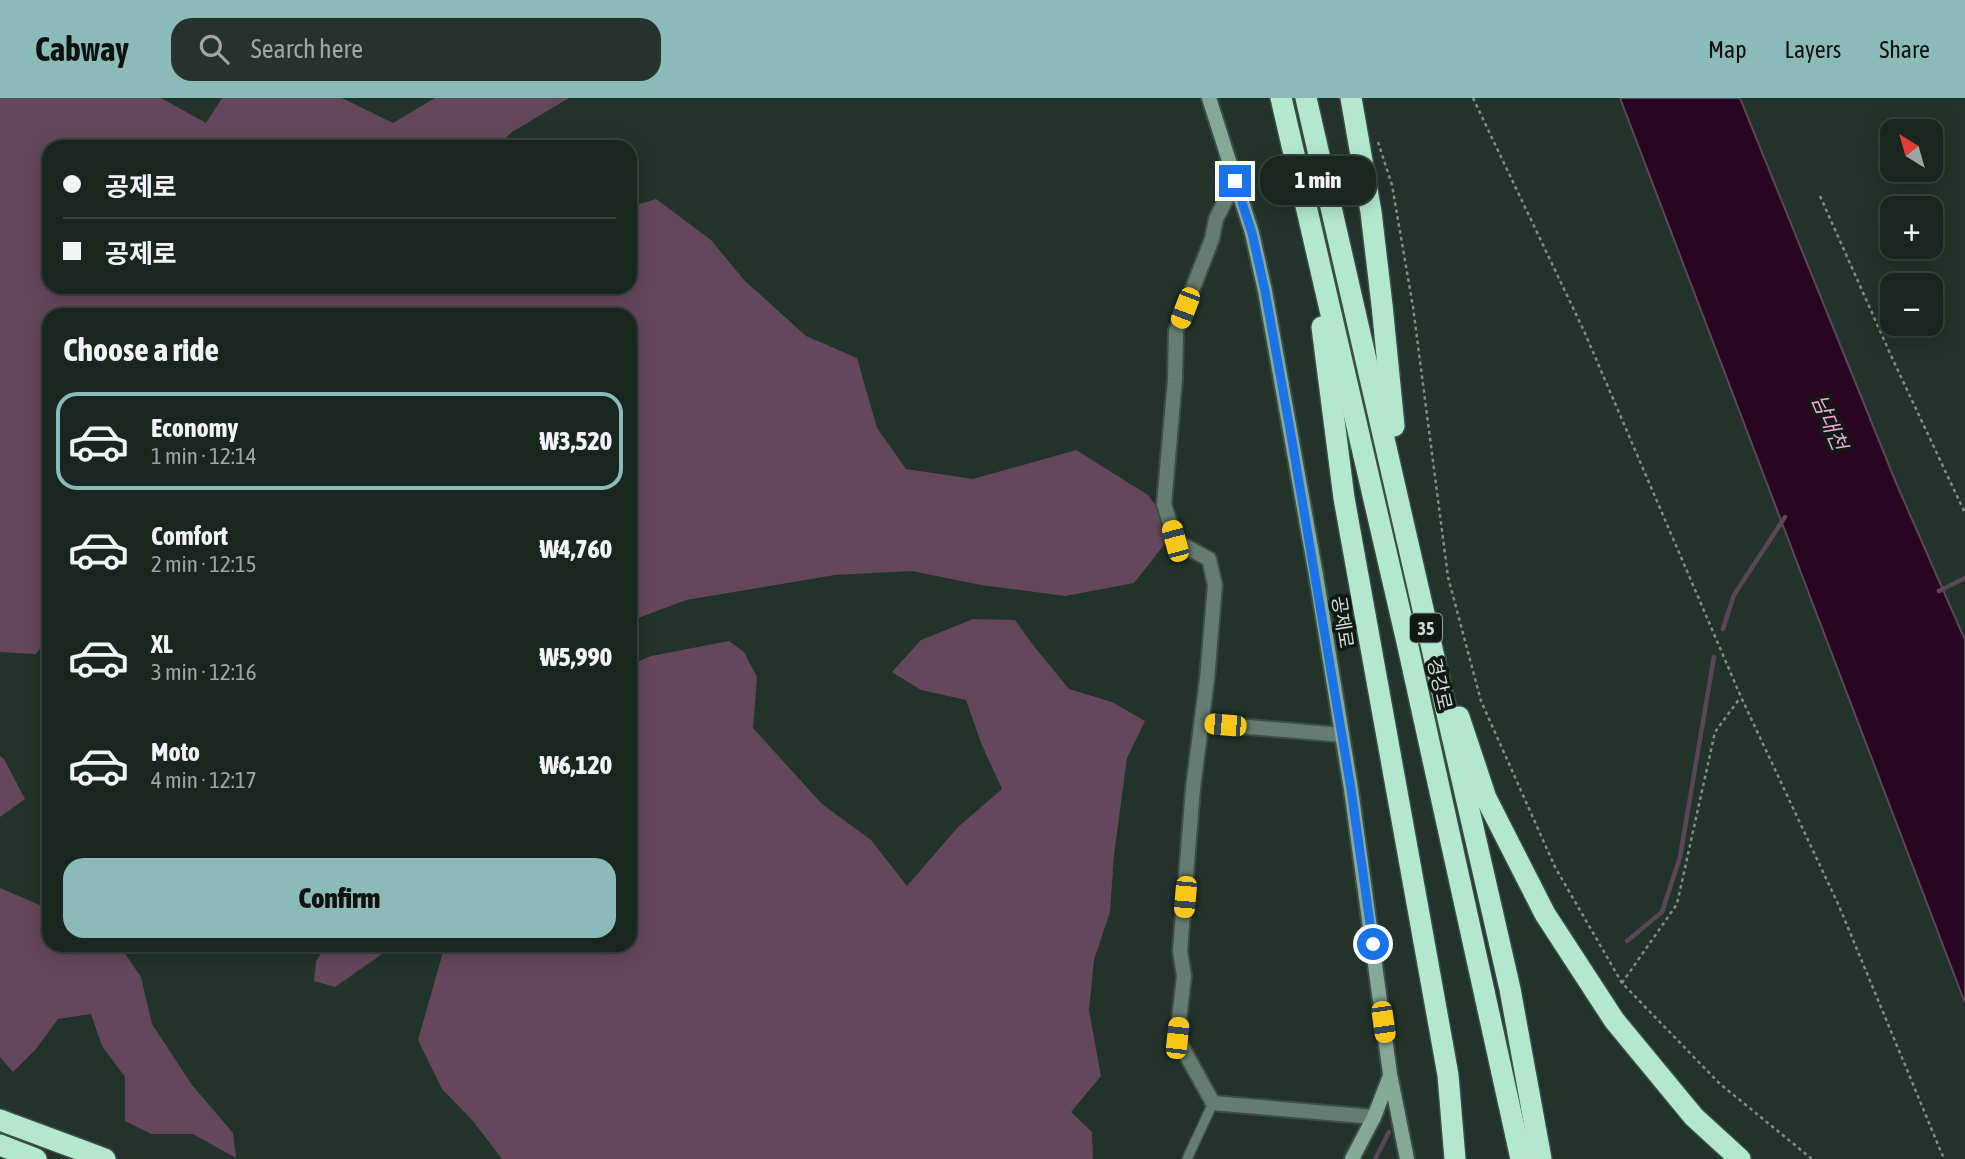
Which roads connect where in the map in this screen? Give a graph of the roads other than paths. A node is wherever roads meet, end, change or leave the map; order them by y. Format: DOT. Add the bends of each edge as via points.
graph roads {
  1 [pos="1209,98"];
  2 [pos="1282,98"];
  3 [pos="1306,98"];
  4 [pos="1352,98"];
  5 [pos="1235,181"];
  6 [pos="1307,206"];
  7 [pos="1403,519"];
  8 [pos="1409,553"];
  9 [pos="1202,723"];
  10 [pos="1342,734"];
  11 [pos="1390,1074"];
  12 [pos="1213,1102"];
  13 [pos="1374,1117"];
  14 [pos="0,1120"];
  15 [pos="0,1145"];
  16 [pos="36,1159"];
  17 [pos="104,1159"];
  18 [pos="1187,1159"];
  19 [pos="1353,1159"];
  20 [pos="1407,1159"];
  21 [pos="1455,1159"];
  22 [pos="1521,1159"];
  23 [pos="1541,1159"];
  24 [pos="1740,1159"];
  1 -- 5 [label="street, 공제로"];
  2 -- 6 [label="highway, 경강로"];
  3 -- 7 [label="highway, 경강로 / 35"];
  4 -- 7 [label="highway" via="1381,291"];
  5 -- 9 [label="street" via="1216,219 1176,331 1164,504 1175,541 1209,559 1215,585"];
  5 -- 10 [label="street, 공제로" via="1265,291"];
  6 -- 21 [label="highway" via="1344,498 1448,1074"];
  6 -- 22 [label="highway, 경강로"];
  7 -- 8 [label="highway, 경강로 / 35"];
  8 -- 23 [label="highway, 경강로 / 35" via="1510,989"];
  8 -- 24 [label="highway" via="1486,798 1545,914 1614,1020 1694,1117"];
  9 -- 10 [label="street"];
  9 -- 12 [label="street" via="1182,924 1184,976 1177,1038"];
  10 -- 11 [label="street, 공제로"];
  11 -- 13 [label="street"];
  11 -- 20 [label="street, 공제로"];
  12 -- 13 [label="street"];
  12 -- 18 [label="lane"];
  13 -- 19 [label="street"];
  14 -- 17 [label="highway"];
  15 -- 16 [label="highway"];
}
